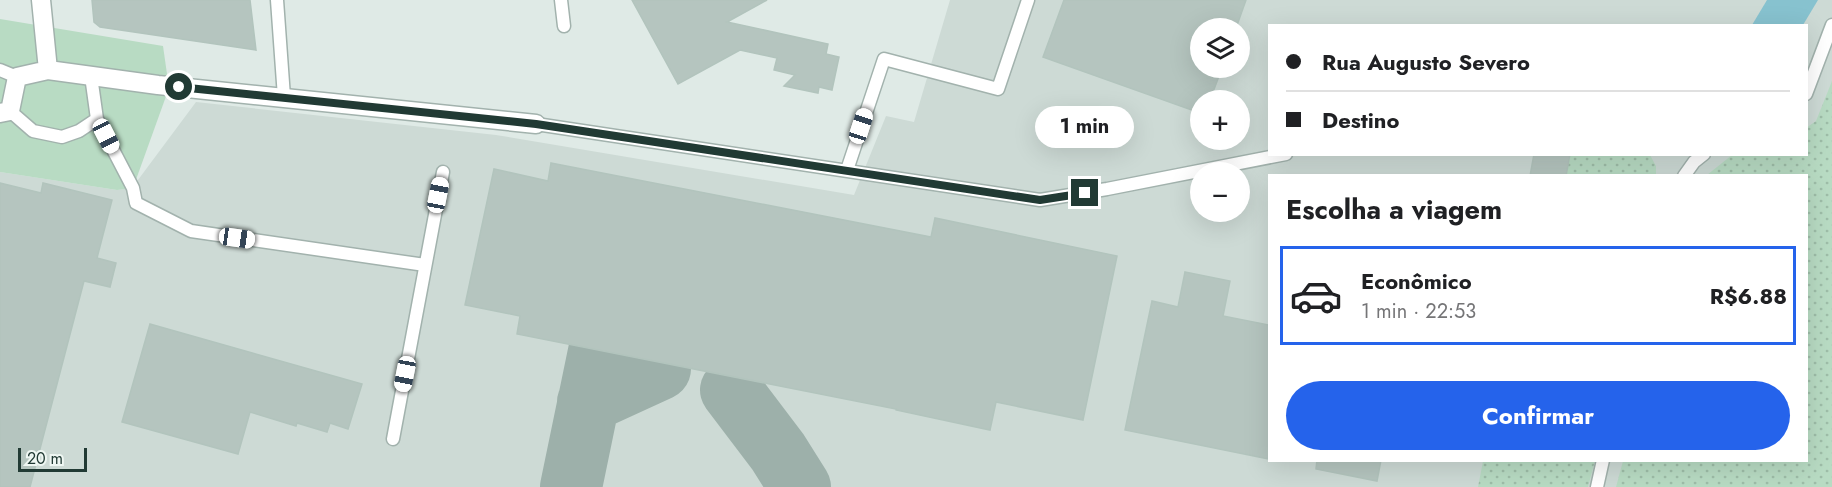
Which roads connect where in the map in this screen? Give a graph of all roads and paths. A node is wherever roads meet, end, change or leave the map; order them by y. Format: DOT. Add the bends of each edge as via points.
graph roads {
  1 [pos="41,0"];
  2 [pos="277,0"];
  3 [pos="561,0"];
  4 [pos="1028,0"];
  5 [pos="1832,25"];
  6 [pos="564,26"];
  7 [pos="0,70"];
  8 [pos="48,70"];
  9 [pos="91,76"];
  10 [pos="17,77"];
  11 [pos="1808,89"];
  12 [pos="284,97"];
  13 [pos="5,112"];
  14 [pos="97,119"];
  15 [pos="536,124"];
  16 [pos="1276,156"];
  17 [pos="1702,156"];
  18 [pos="847,170"];
  19 [pos="443,172"];
  20 [pos="1685,174"];
  21 [pos="425,265"];
  22 [pos="393,439"];
  23 [pos="1603,462"];
  24 [pos="1597,487"];
  1 -- 8 [label="street"];
  2 -- 12 [label="lane"];
  3 -- 6 [label="lane"];
  4 -- 18 [label="lane" via="998,89 884,59"];
  5 -- 11 [label="lane"];
  7 -- 10 [label="lane"];
  8 -- 9 [label="street"];
  8 -- 10 [label="street"];
  9 -- 12 [label="street"];
  9 -- 14 [label="lane"];
  10 -- 13 [label="street"];
  12 -- 15 [label="street"];
  13 -- 14 [label="lane" via="33,131 62,136"];
  14 -- 21 [label="lane" via="136,203 191,231"];
  15 -- 18 [label="lane"];
  16 -- 18 [label="lane" via="1040,200"];
  17 -- 20 [label="lane"];
  19 -- 21 [label="lane"];
  21 -- 22 [label="lane"];
  23 -- 24 [label="lane"];
}
